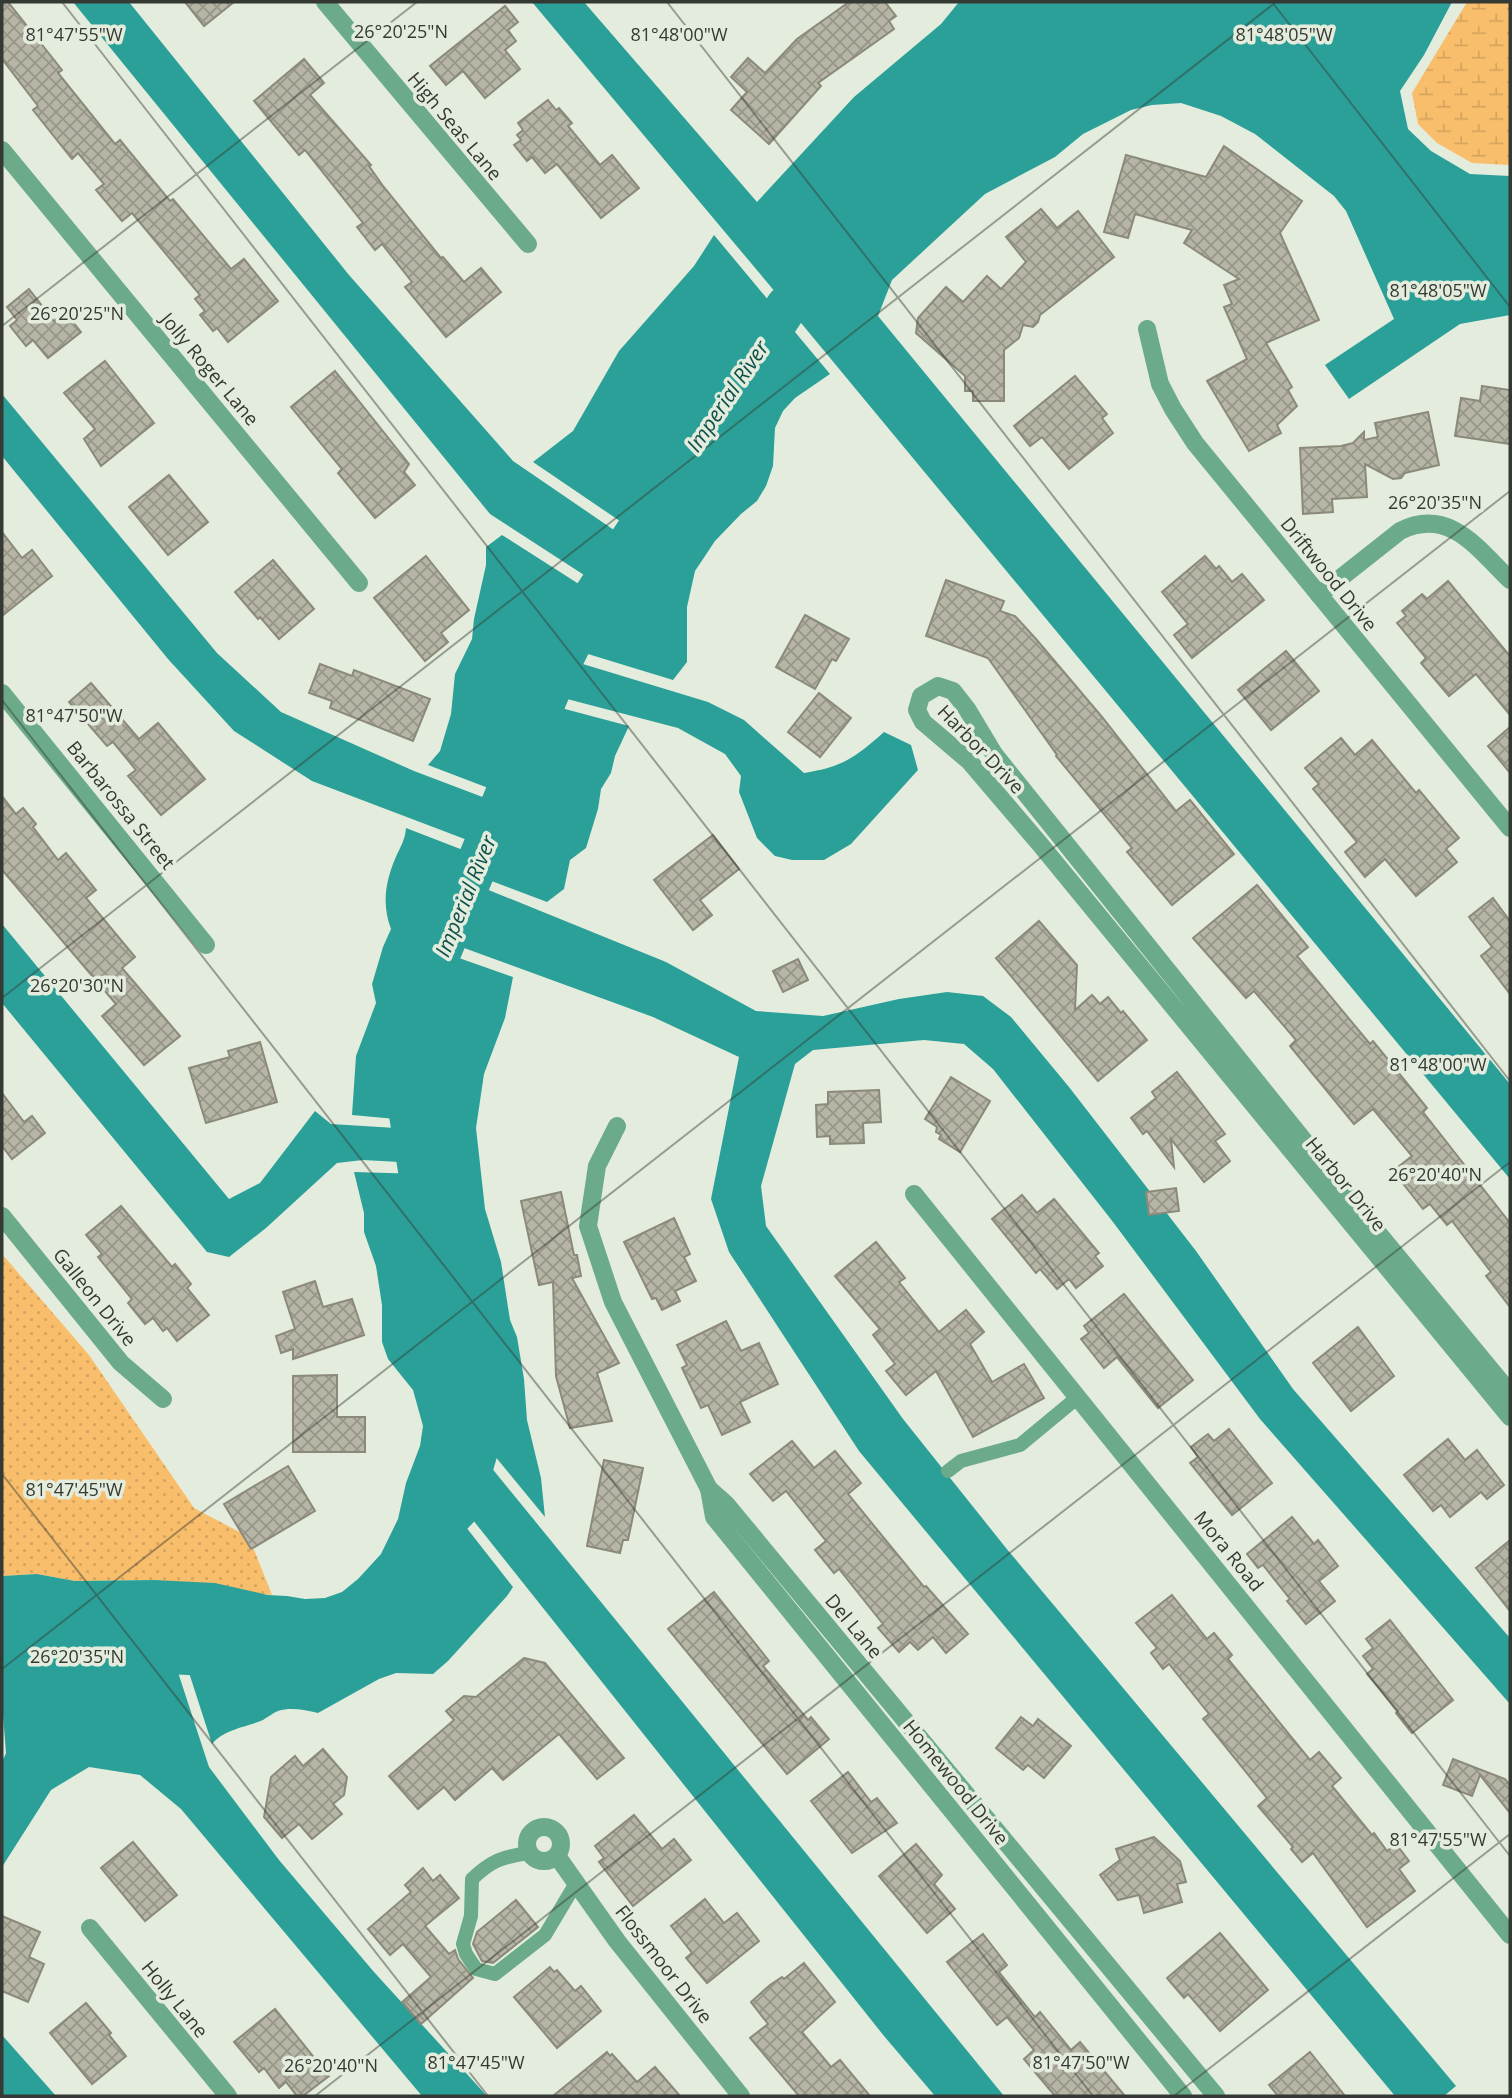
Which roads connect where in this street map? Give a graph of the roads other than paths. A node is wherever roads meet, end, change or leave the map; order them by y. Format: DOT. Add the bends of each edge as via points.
graph roads {
  1 [pos="325,2"];
  2 [pos="2,150"];
  3 [pos="528,244"];
  4 [pos="1147,329"];
  5 [pos="1510,580"];
  6 [pos="359,583"];
  7 [pos="1319,595"];
  8 [pos="2,693"];
  9 [pos="1510,828"];
  10 [pos="206,945"];
  11 [pos="617,1126"];
  12 [pos="914,1194"];
  13 [pos="2,1216"];
  14 [pos="1510,1392"];
  15 [pos="1078,1397"];
  16 [pos="163,1399"];
  17 [pos="1510,1417"];
  18 [pos="948,1471"];
  19 [pos="709,1489"];
  20 [pos="529,1853"];
  21 [pos="556,1856"];
  22 [pos="576,1883"];
  23 [pos="90,1928"];
  24 [pos="1510,1935"];
  25 [pos="228,2096"];
  26 [pos="741,2096"];
  27 [pos="1183,2096"];
  28 [pos="1216,2096"];
  1 -- 3 [label="street, High Seas Lane"];
  2 -- 6 [label="street, Jolly Roger Lane"];
  4 -- 7 [label="street, Driftwood Drive" via="1160,384 1173,409 1195,443"];
  5 -- 7 [label="street" via="1460,533 1427,522 1400,531"];
  7 -- 9 [label="street, Driftwood Drive"];
  8 -- 10 [label="street, Barbarossa Street"];
  11 -- 19 [label="street, Del Lane" via="597,1166 589,1226 613,1302"];
  12 -- 15 [label="street, Mora Road"];
  13 -- 16 [label="street, Galleon Drive" via="121,1363"];
  14 -- 17 [label="street, Harbor Drive" via="994,754 953,691 938,686 921,696 917,710 923,723 969,761 1039,843"];
  15 -- 18 [label="lane" via="1020,1445 961,1461"];
  15 -- 24 [label="street, Mora Road"];
  19 -- 27 [label="street, Homewood Drive" via="714,1517"];
  19 -- 28 [label="street, Del Lane"];
  20 -- 21 [label="street" via="542,1861"];
  20 -- 21 [label="street, Flossmoor Drive" via="528,1836 536,1829 548,1828 561,1840"];
  20 -- 22 [label="lane" via="501,1857 472,1879 471,1916 463,1944 476,1969 495,1974 545,1935"];
  21 -- 22 [label="street, Flossmoor Drive"];
  22 -- 26 [label="street, Flossmoor Drive"];
  23 -- 25 [label="street, Holly Lane"];
}
